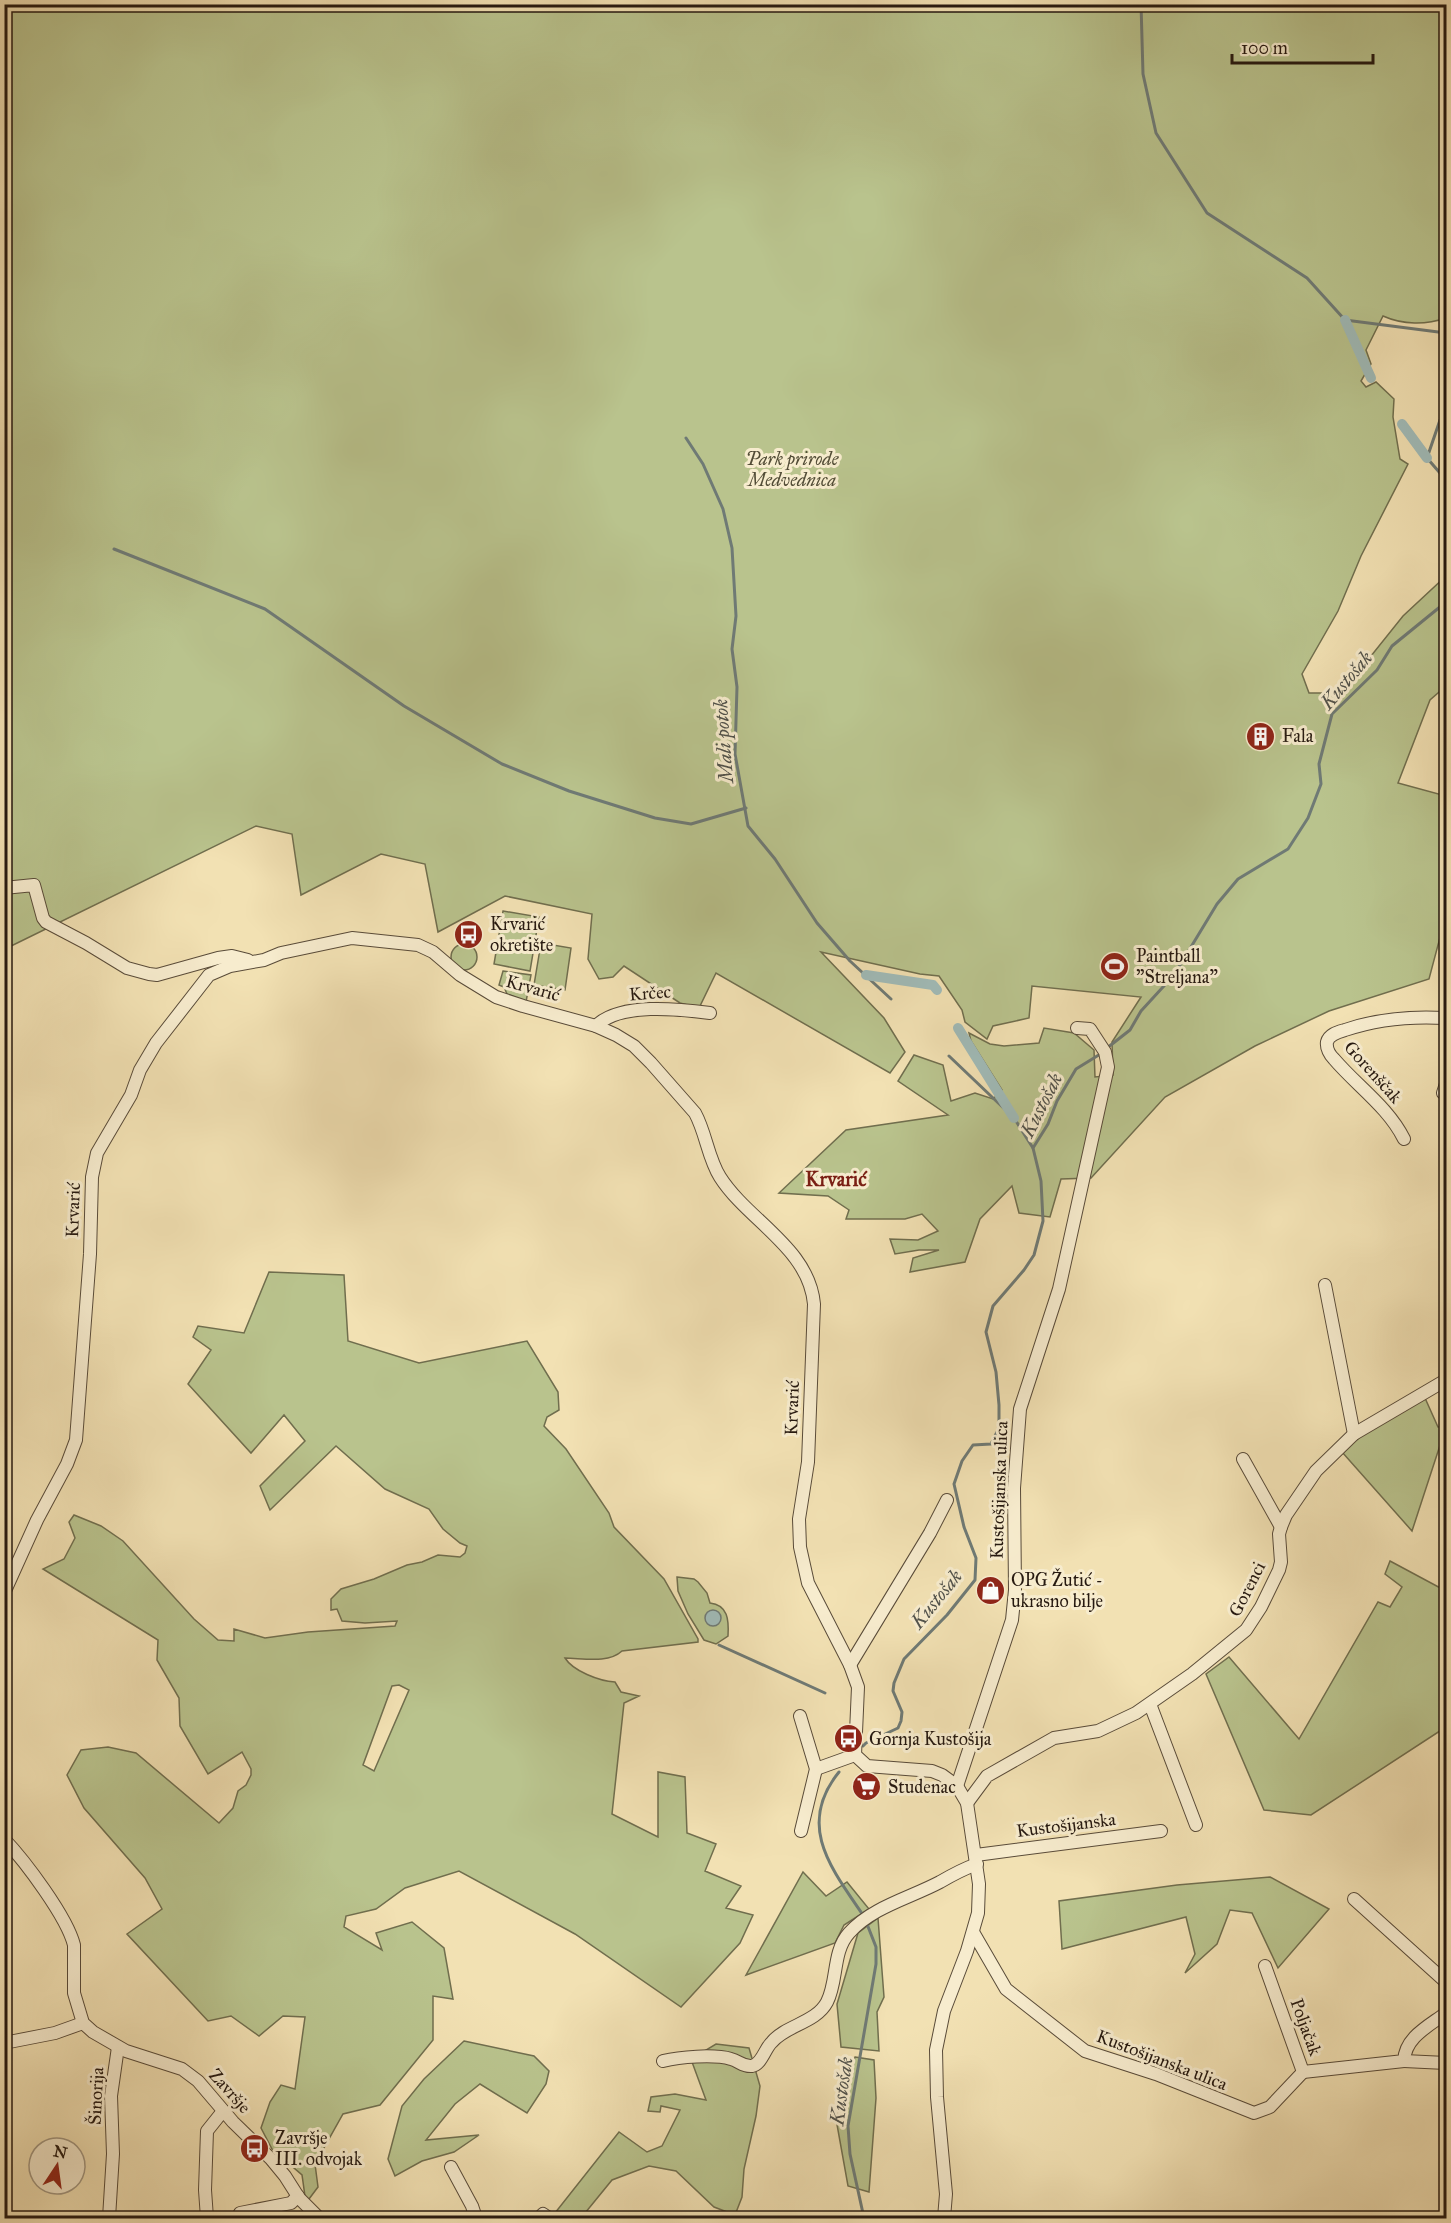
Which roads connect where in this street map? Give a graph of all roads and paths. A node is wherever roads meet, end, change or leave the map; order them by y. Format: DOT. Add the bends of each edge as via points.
graph roads {
  1 [pos="4,888"];
  2 [pos="249,961"];
  3 [pos="710,1013"];
  4 [pos="1446,1018"];
  5 [pos="596,1026"];
  6 [pos="1077,1028"];
  7 [pos="1404,1139"];
  8 [pos="1325,1285"];
  9 [pos="1446,1380"];
  10 [pos="1354,1434"];
  11 [pos="1243,1459"];
  12 [pos="947,1500"];
  13 [pos="1281,1527"];
  14 [pos="4,1593"];
  15 [pos="850,1665"];
  16 [pos="1150,1704"];
  17 [pos="800,1716"];
  18 [pos="855,1755"];
  19 [pos="816,1769"];
  20 [pos="957,1786"];
  21 [pos="967,1803"];
  22 [pos="1196,1825"];
  23 [pos="801,1831"];
  24 [pos="1161,1831"];
  25 [pos="4,1839"];
  26 [pos="976,1860"];
  27 [pos="1354,1899"];
  28 [pos="973,1932"];
  29 [pos="1265,1966"];
  30 [pos="1446,1982"];
  31 [pos="1446,2013"];
  32 [pos="83,2024"];
  33 [pos="4,2043"];
  34 [pos="118,2047"];
  35 [pos="663,2061"];
  36 [pos="1404,2061"];
  37 [pos="1446,2063"];
  38 [pos="1303,2072"];
  39 [pos="223,2111"];
  40 [pos="451,2167"];
  41 [pos="298,2196"];
  42 [pos="240,2213"];
  43 [pos="109,2218"];
  44 [pos="207,2218"];
  45 [pos="319,2218"];
  46 [pos="476,2218"];
  47 [pos="539,2218"];
  48 [pos="549,2218"];
  49 [pos="944,2218"];
  1 -- 2 [label="street" via="34,885 46,922 135,971 157,975 232,956"];
  2 -- 5 [label="street, Krvarić" via="352,938 418,945 496,997"];
  2 -- 14 [label="street, Krvarić" via="208,975 156,1043 97,1153 92,1177 76,1440"];
  3 -- 5 [label="street, Krčec" via="676,1008 640,1010 618,1013"];
  4 -- 7 [label="street, Gorenščak" via="1378,1022 1334,1034 1327,1042 1334,1059 1385,1112"];
  5 -- 15 [label="street, Krvarić" via="634,1046 691,1108 702,1125 719,1176 792,1254 812,1289 808,1462 799,1520 800,1547 808,1583"];
  6 -- 20 [label="street, Kustošijanska ulica" via="1090,1029 1105,1052 1108,1067 1059,1289 1020,1409 1014,1488 1012,1620"];
  8 -- 10 [label="street"];
  9 -- 10 [label="street, Gorenci"];
  10 -- 13 [label="street, Gorenci" via="1316,1471"];
  11 -- 13 [label="street"];
  12 -- 15 [label="street"];
  13 -- 16 [label="street, Gorenci" via="1279,1570 1246,1630"];
  15 -- 18 [label="street, Krvarić" via="858,1687"];
  16 -- 21 [label="street, Gorenci" via="1107,1728 1054,1738 987,1776"];
  16 -- 22 [label="street"];
  17 -- 19 [label="street"];
  18 -- 19 [label="street"];
  18 -- 20 [label="street" via="867,1766 932,1771"];
  19 -- 23 [label="street"];
  20 -- 21 [label="street"];
  21 -- 26 [label="street"];
  24 -- 26 [label="street, Kustošijanska"];
  25 -- 32 [label="street" via="26,1865 72,1938 74,1993"];
  26 -- 28 [label="street" via="979,1900"];
  26 -- 35 [label="street, Kustošijanska" via="861,1922 847,1934 840,1946 826,2003 819,2012 782,2032 757,2064 678,2057"];
  27 -- 30 [label="street"];
  28 -- 38 [label="street, Kustošijanska ulica" via="1005,1989 1085,2050 1254,2113 1270,2107"];
  28 -- 49 [label="street" via="944,2011 936,2050 946,2194"];
  29 -- 38 [label="street, Poljačak"];
  31 -- 36 [label="street" via="1415,2036 1405,2050"];
  32 -- 33 [label="street"];
  32 -- 34 [label="street, Završje"];
  34 -- 39 [label="street, Završje" via="189,2073"];
  34 -- 43 [label="street, Šinorija" via="111,2096"];
  36 -- 37 [label="street, Poljačak"];
  36 -- 38 [label="street, Poljačak"];
  39 -- 41 [label="street, Završje" via="271,2159"];
  39 -- 44 [label="street" via="207,2131"];
  40 -- 46 [label="street"];
  41 -- 42 [label="street" via="291,2203"];
  41 -- 45 [label="street, Završje"];
  47 -- 48 [label="street" via="543,2214"];
}
